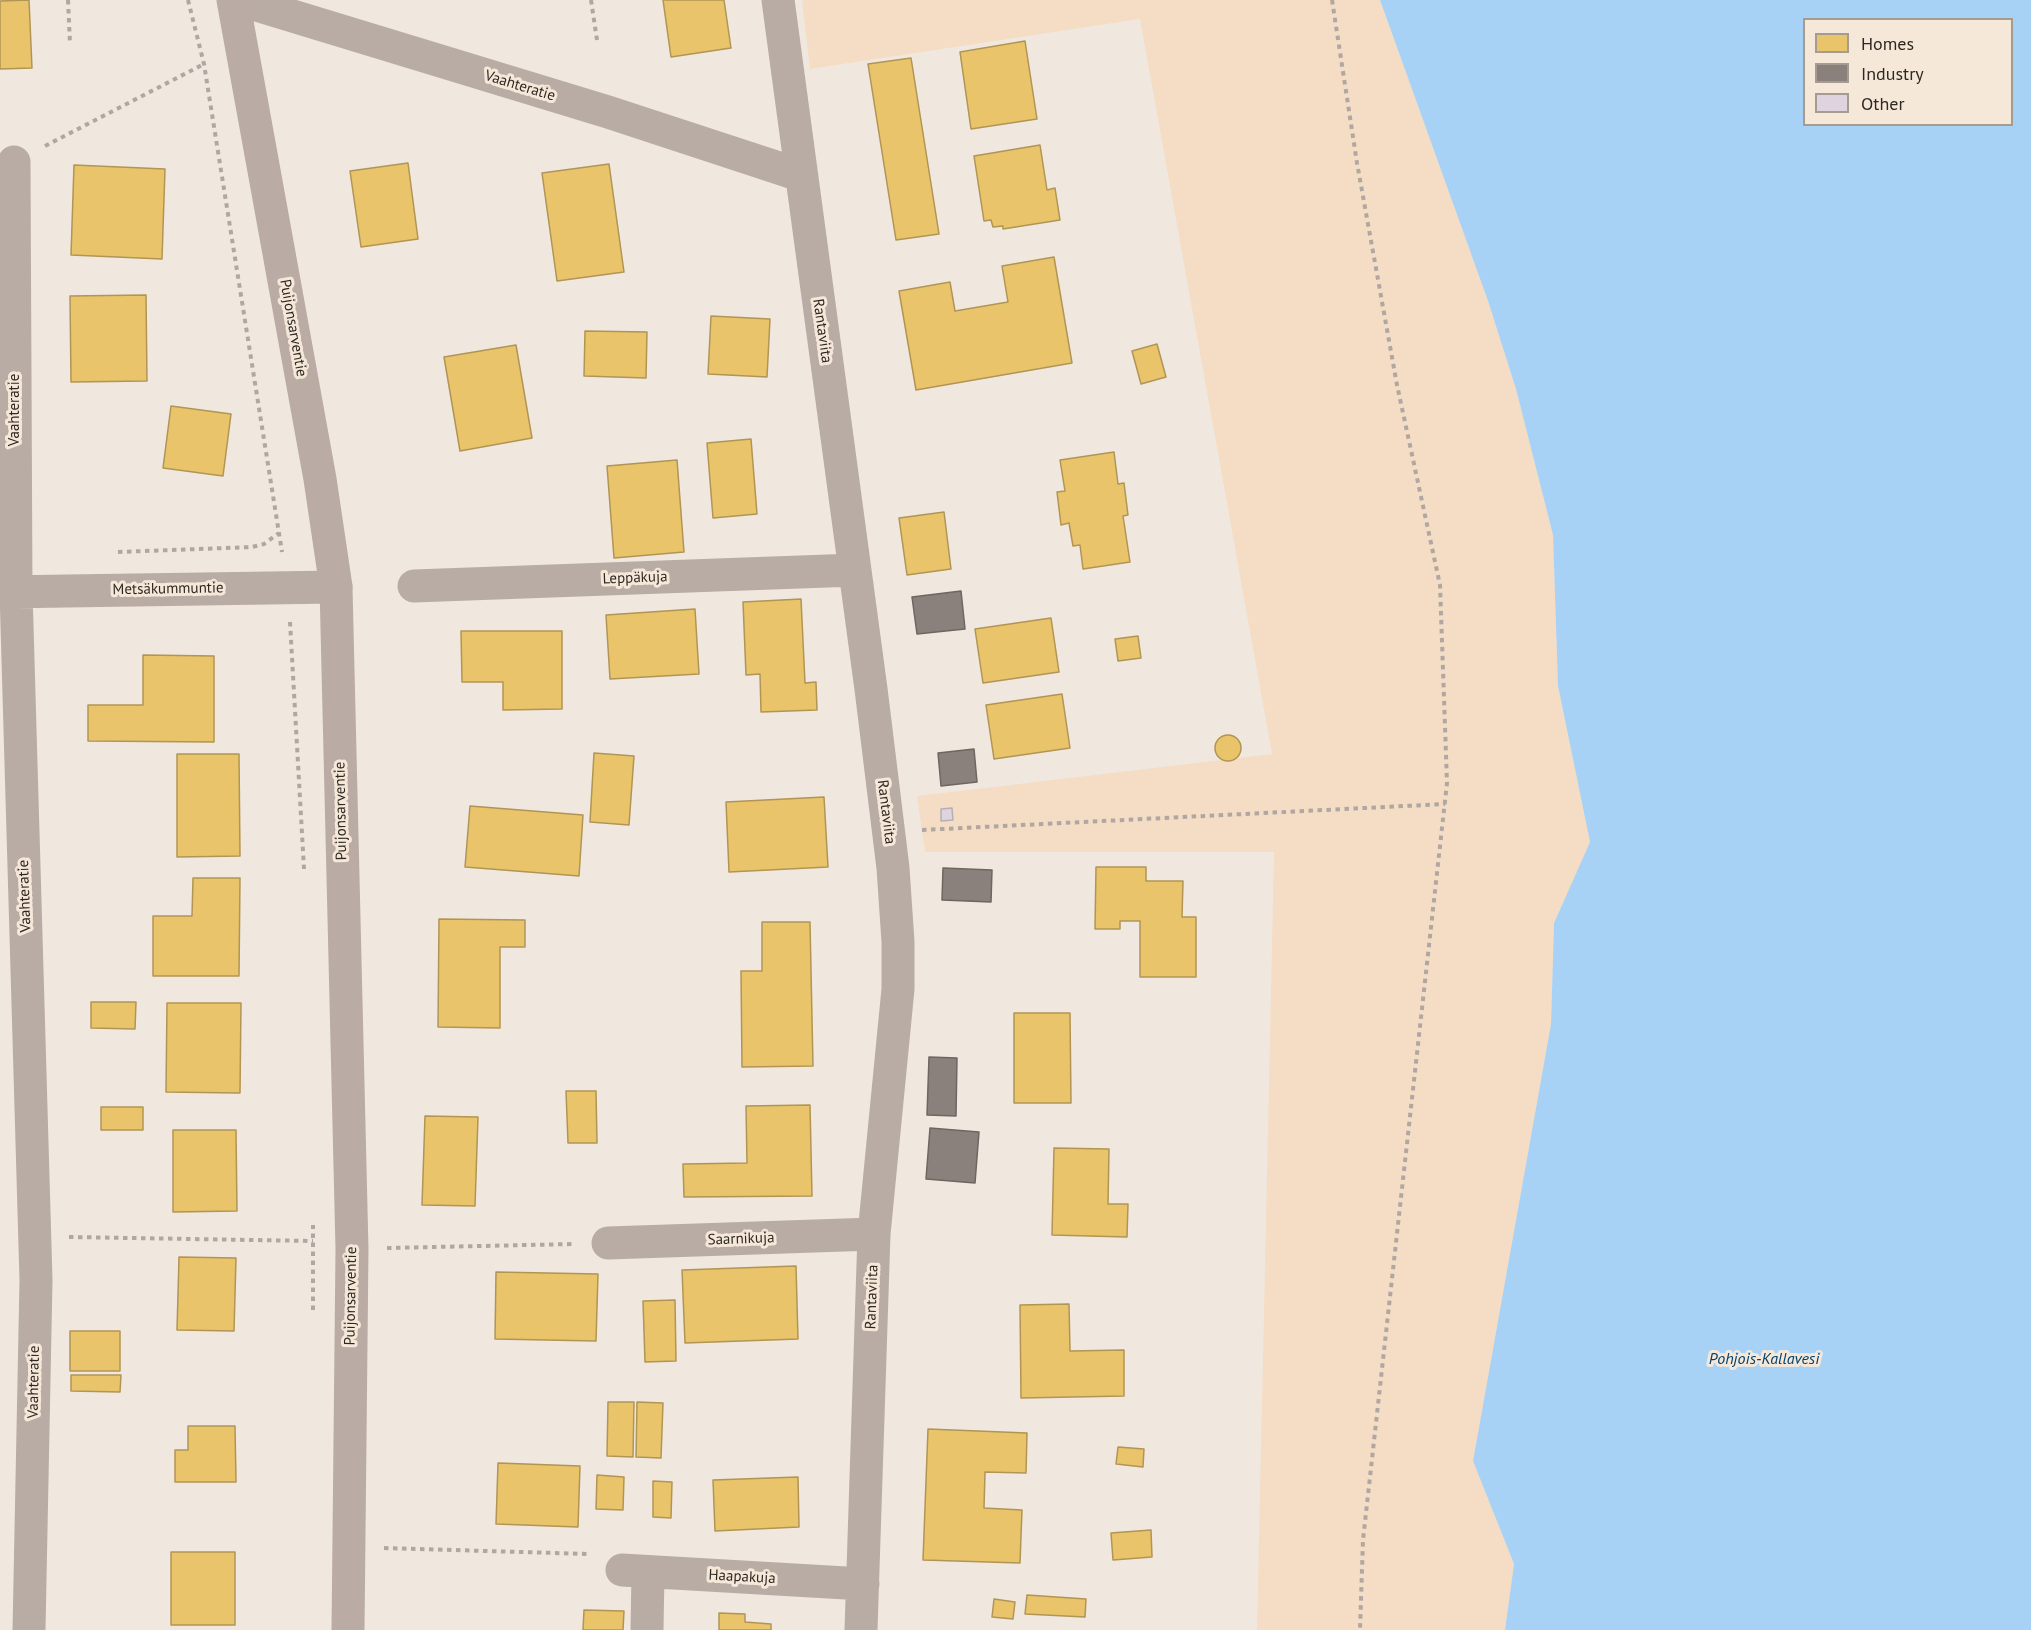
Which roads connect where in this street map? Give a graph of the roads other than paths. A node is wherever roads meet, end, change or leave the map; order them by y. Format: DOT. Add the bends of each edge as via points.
graph roads {
  1 [pos="233,0"];
  2 [pos="240,0"];
  3 [pos="778,0"];
  4 [pos="14,162"];
  5 [pos="800,175"];
  6 [pos="855,570"];
  7 [pos="414,586"];
  8 [pos="336,587"];
  9 [pos="8,592"];
  10 [pos="874,1234"];
  11 [pos="608,1243"];
  12 [pos="863,1584"];
  13 [pos="29,1630"];
  14 [pos="348,1630"];
  15 [pos="647,1630"];
  16 [pos="861,1630"];
  1 -- 8 [label="main road, Puijonsarventie"];
  2 -- 5 [label="street, Vaahteratie"];
  3 -- 5 [label="street, Rantaviita"];
  4 -- 9 [label="street, Vaahteratie"];
  5 -- 6 [label="street, Rantaviita"];
  6 -- 7 [label="street, Leppäkuja"];
  6 -- 10 [label="street, Rantaviita" via="898,942 898,989"];
  8 -- 9 [label="street, Metsäkummuntie"];
  8 -- 14 [label="main road, Puijonsarventie" via="352,1248"];
  9 -- 13 [label="street, Vaahteratie" via="35,1236"];
  10 -- 11 [label="street, Saarnikuja"];
  10 -- 12 [label="street, Rantaviita"];
  12 -- 15 [label="street, Haapakuja" via="635,1571"];
  12 -- 16 [label="street, Rantaviita"];
}
